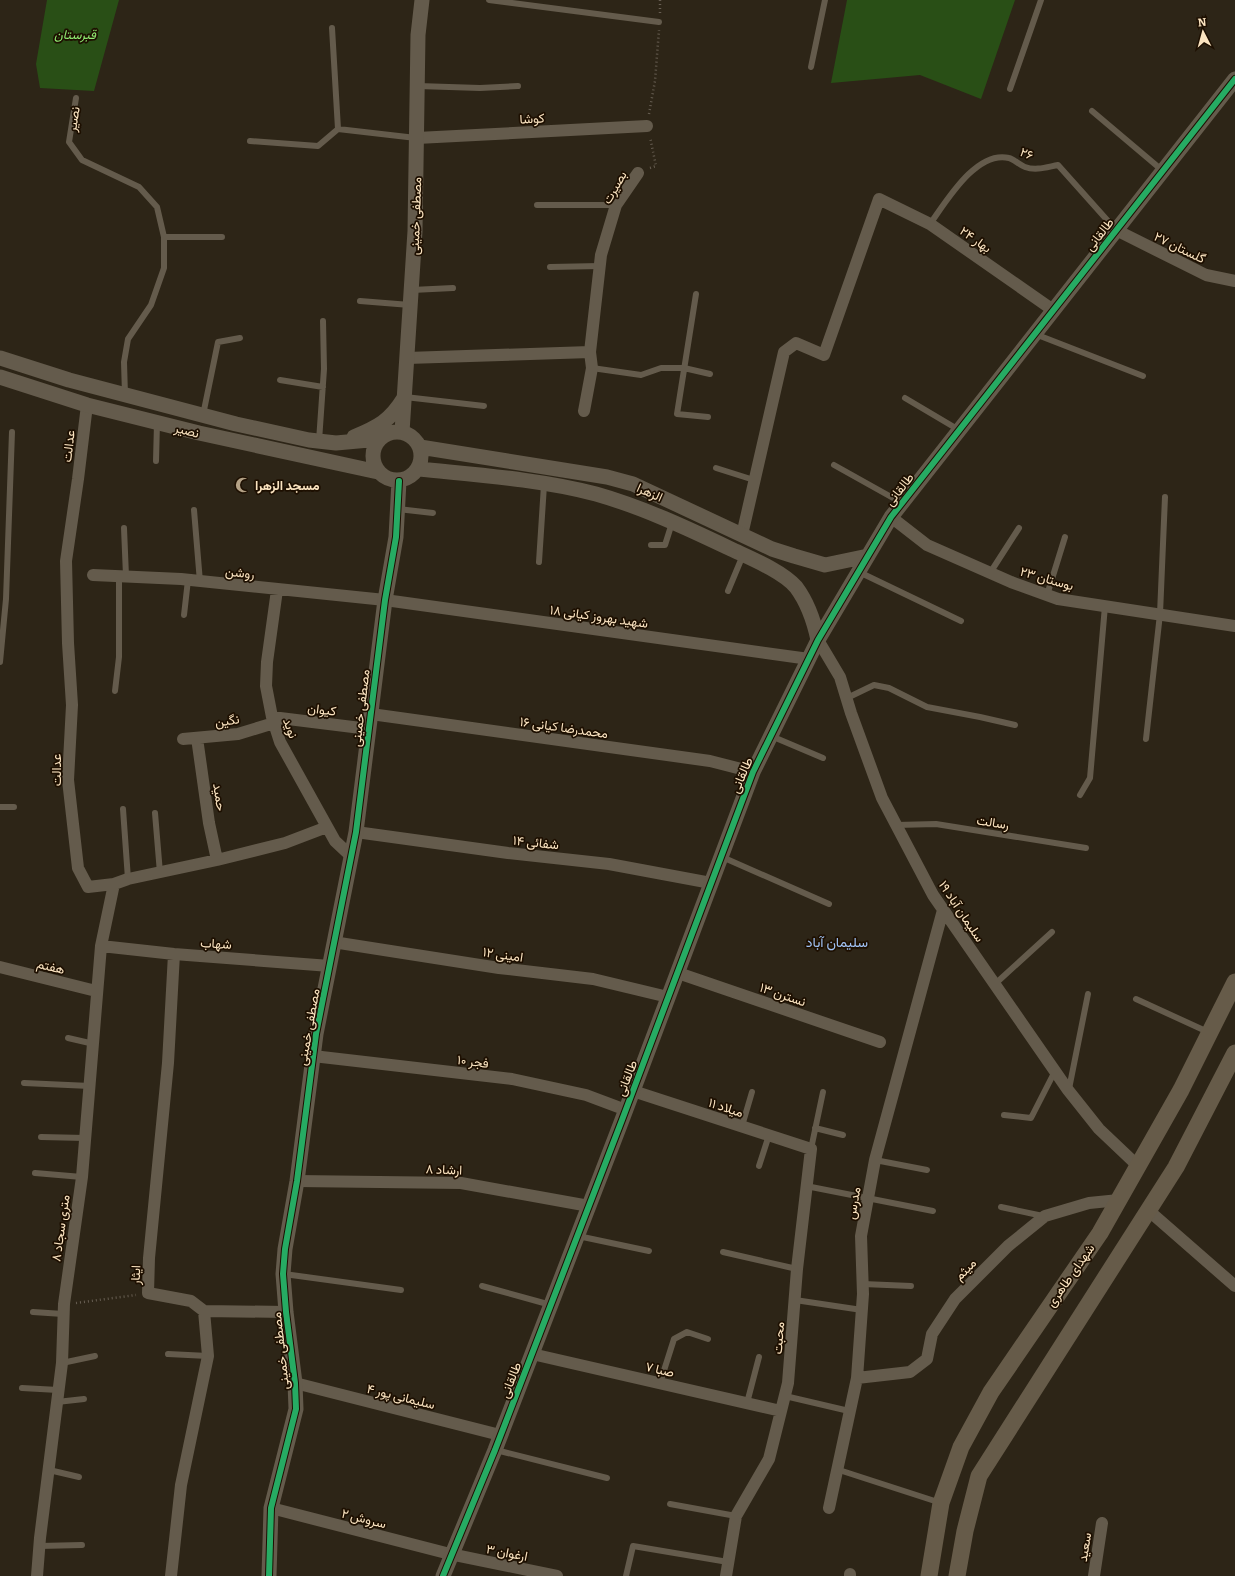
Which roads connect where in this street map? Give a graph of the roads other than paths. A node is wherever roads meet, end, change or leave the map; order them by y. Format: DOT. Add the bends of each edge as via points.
graph roads {
  1 [pos="422,0"];
  2 [pos="489,0"];
  3 [pos="826,0"];
  4 [pos="1041,0"];
  5 [pos="659,22"];
  6 [pos="332,28"];
  7 [pos="811,67"];
  8 [pos="1235,78"];
  9 [pos="418,86"];
  10 [pos="518,86"];
  11 [pos="1010,89"];
  12 [pos="76,98"];
  13 [pos="1092,111"];
  14 [pos="647,126"];
  15 [pos="338,129"];
  16 [pos="417,138"];
  17 [pos="250,141"];
  18 [pos="1163,170"];
  19 [pos="638,173"];
  20 [pos="537,205"];
  21 [pos="616,206"];
  22 [pos="930,224"];
  23 [pos="1116,230"];
  24 [pos="164,237"];
  25 [pos="222,237"];
  26 [pos="600,266"];
  27 [pos="550,267"];
  28 [pos="1235,281"];
  29 [pos="453,288"];
  30 [pos="696,294"];
  31 [pos="411,298"];
  32 [pos="360,302"];
  33 [pos="1053,310"];
  34 [pos="323,321"];
  35 [pos="1035,334"];
  36 [pos="240,338"];
  37 [pos="590,352"];
  38 [pos="0,358"];
  39 [pos="407,358"];
  40 [pos="592,368"];
  41 [pos="684,368"];
  42 [pos="710,374"];
  43 [pos="1143,376"];
  44 [pos="0,377"];
  45 [pos="69,380"];
  46 [pos="280,380"];
  47 [pos="323,387"];
  48 [pos="125,395"];
  49 [pos="62,397"];
  50 [pos="405,397"];
  51 [pos="904,398"];
  52 [pos="87,405"];
  53 [pos="484,406"];
  54 [pos="584,411"];
  55 [pos="203,416"];
  56 [pos="708,416"];
  57 [pos="157,422"];
  58 [pos="959,430"];
  59 [pos="12,432"];
  60 [pos="402,432"];
  61 [pos="380,439"];
  62 [pos="319,441"];
  63 [pos="336,443"];
  64 [pos="420,447"];
  65 [pos="458,453"];
  66 [pos="156,461"];
  67 [pos="331,462"];
  68 [pos="834,465"];
  69 [pos="716,468"];
  70 [pos="418,469"];
  71 [pos="378,472"];
  72 [pos="451,472"];
  73 [pos="754,480"];
  74 [pos="399,481"];
  75 [pos="544,485"];
  76 [pos="1165,497"];
  77 [pos="902,503"];
  78 [pos="194,510"];
  79 [pos="398,510"];
  80 [pos="433,513"];
  81 [pos="891,517"];
  82 [pos="672,523"];
  83 [pos="124,528"];
  84 [pos="1019,528"];
  85 [pos="742,535"];
  86 [pos="1065,537"];
  87 [pos="651,545"];
  88 [pos="743,554"];
  89 [pos="794,556"];
  90 [pos="868,556"];
  91 [pos="539,562"];
  92 [pos="859,572"];
  93 [pos="990,573"];
  94 [pos="781,574"];
  95 [pos="93,575"];
  96 [pos="123,575"];
  97 [pos="194,581"];
  98 [pos="277,590"];
  99 [pos="728,591"];
  100 [pos="1047,595"];
  101 [pos="385,600"];
  102 [pos="1106,606"];
  103 [pos="184,614"];
  104 [pos="1160,614"];
  105 [pos="961,621"];
  106 [pos="1235,626"];
  107 [pos="818,640"];
  108 [pos="808,659"];
  109 [pos="0,662"];
  110 [pos="115,691"];
  111 [pos="846,698"];
  112 [pos="273,720"];
  113 [pos="370,721"];
  114 [pos="1015,725"];
  115 [pos="771,736"];
  116 [pos="197,738"];
  117 [pos="183,739"];
  118 [pos="1146,739"];
  119 [pos="823,758"];
  120 [pos="753,772"];
  121 [pos="1080,795"];
  122 [pos="0,807"];
  123 [pos="14,807"];
  124 [pos="123,809"];
  125 [pos="155,813"];
  126 [pos="896,825"];
  127 [pos="327,827"];
  128 [pos="356,832"];
  129 [pos="1086,848"];
  130 [pos="352,856"];
  131 [pos="721,856"];
  132 [pos="217,860"];
  133 [pos="160,873"];
  134 [pos="128,879"];
  135 [pos="711,883"];
  136 [pos="114,884"];
  137 [pos="829,904"];
  138 [pos="943,910"];
  139 [pos="1052,932"];
  140 [pos="333,942"];
  141 [pos="101,946"];
  142 [pos="174,954"];
  143 [pos="330,966"];
  144 [pos="0,967"];
  145 [pos="678,973"];
  146 [pos="1235,982"];
  147 [pos="996,984"];
  148 [pos="96,991"];
  149 [pos="1088,994"];
  150 [pos="668,997"];
  151 [pos="1136,999"];
  152 [pos="1210,1033"];
  153 [pos="68,1038"];
  154 [pos="880,1042"];
  155 [pos="94,1044"];
  156 [pos="1235,1053"];
  157 [pos="313,1056"];
  158 [pos="1055,1072"];
  159 [pos="24,1083"];
  160 [pos="90,1086"];
  161 [pos="1068,1090"];
  162 [pos="633,1091"];
  163 [pos="752,1092"];
  164 [pos="822,1092"];
  165 [pos="626,1110"];
  166 [pos="1004,1115"];
  167 [pos="742,1126"];
  168 [pos="815,1128"];
  169 [pos="843,1134"];
  170 [pos="769,1135"];
  171 [pos="41,1137"];
  172 [pos="85,1138"];
  173 [pos="811,1148"];
  174 [pos="875,1160"];
  175 [pos="759,1166"];
  176 [pos="1138,1166"];
  177 [pos="927,1170"];
  178 [pos="36,1173"];
  179 [pos="82,1177"];
  180 [pos="296,1181"];
  181 [pos="806,1186"];
  182 [pos="868,1198"];
  183 [pos="1119,1200"];
  184 [pos="589,1206"];
  185 [pos="1001,1207"];
  186 [pos="1148,1210"];
  187 [pos="933,1211"];
  188 [pos="1045,1216"];
  189 [pos="577,1236"];
  190 [pos="649,1251"];
  191 [pos="723,1252"];
  192 [pos="797,1269"];
  193 [pos="283,1274"];
  194 [pos="863,1284"];
  195 [pos="482,1286"];
  196 [pos="911,1286"];
  197 [pos="1235,1286"];
  198 [pos="401,1290"];
  199 [pos="795,1300"];
  200 [pos="551,1305"];
  201 [pos="63,1309"];
  202 [pos="862,1310"];
  203 [pos="204,1311"];
  204 [pos="33,1312"];
  205 [pos="286,1312"];
  206 [pos="708,1339"];
  207 [pos="168,1354"];
  208 [pos="532,1354"];
  209 [pos="95,1356"];
  210 [pos="208,1356"];
  211 [pos="759,1357"];
  212 [pos="62,1363"];
  213 [pos="857,1378"];
  214 [pos="295,1383"];
  215 [pos="660,1383"];
  216 [pos="22,1388"];
  217 [pos="58,1396"];
  218 [pos="785,1396"];
  219 [pos="84,1399"];
  220 [pos="747,1403"];
  221 [pos="781,1411"];
  222 [pos="849,1411"];
  223 [pos="500,1435"];
  224 [pos="495,1450"];
  225 [pos="49,1470"];
  226 [pos="836,1470"];
  227 [pos="79,1477"];
  228 [pos="607,1478"];
  229 [pos="940,1503"];
  230 [pos="670,1504"];
  231 [pos="271,1508"];
  232 [pos="829,1508"];
  233 [pos="736,1516"];
  234 [pos="1102,1523"];
  235 [pos="82,1545"];
  236 [pos="40,1546"];
  237 [pos="450,1554"];
  238 [pos="728,1562"];
  239 [pos="37,1576"];
  240 [pos="172,1576"];
  241 [pos="269,1576"];
  242 [pos="443,1576"];
  243 [pos="557,1576"];
  244 [pos="626,1576"];
  245 [pos="726,1576"];
  246 [pos="929,1576"];
  247 [pos="957,1576"];
  248 [pos="1094,1576"];
  1 -- 9 [label="street, مصطفی خمینی" via="418,35"];
  2 -- 5 [label="lane"];
  3 -- 7 [label="lane"];
  4 -- 11 [label="lane"];
  6 -- 15 [label="lane"];
  8 -- 18 [label="street, طالقانی"];
  9 -- 10 [label="lane"];
  9 -- 16 [label="street, مصطفی خمینی"];
  12 -- 24 [label="lane, نصیر" via="69,142 82,160 139,187 157,207"];
  13 -- 18 [label="lane"];
  14 -- 16 [label="street, کوشا"];
  15 -- 16 [label="lane"];
  15 -- 17 [label="lane" via="318,146"];
  16 -- 31 [label="street, مصطفی خمینی"];
  18 -- 23 [label="street, طالقانی"];
  19 -- 21 [label="street, بصیرت"];
  20 -- 21 [label="lane"];
  21 -- 26 [label="street, بصیرت"];
  22 -- 23 [label="lane, ۲۶" via="966,176 990,159 1009,158 1025,167 1038,169 1058,165"];
  22 -- 33 [label="street, بهار ۲۴"];
  22 -- 73 [label="street, بهار ۲۴" via="879,199 824,355 796,343 784,352"];
  23 -- 28 [label="street, گلستان ۲۷" via="1206,275"];
  23 -- 33 [label="street, طالقانی"];
  24 -- 25 [label="lane"];
  24 -- 48 [label="lane, نصیر" via="164,268 151,305 128,339 124,362"];
  26 -- 27 [label="lane"];
  26 -- 37 [label="street, بصیرت"];
  29 -- 31 [label="lane"];
  30 -- 41 [label="lane"];
  31 -- 32 [label="lane"];
  31 -- 39 [label="street, مصطفی خمینی"];
  33 -- 35 [label="street, طالقانی"];
  34 -- 47 [label="lane"];
  35 -- 43 [label="lane"];
  35 -- 58 [label="street, طالقانی"];
  36 -- 55 [label="lane" via="218,342"];
  37 -- 39 [label="street"];
  37 -- 40 [label="street, بصیرت"];
  38 -- 45 [label="street"];
  39 -- 50 [label="street, مصطفی خمینی"];
  40 -- 41 [label="lane" via="641,375 661,368"];
  40 -- 54 [label="street, بصیرت"];
  41 -- 42 [label="lane"];
  41 -- 56 [label="lane" via="677,414"];
  44 -- 49 [label="street, نصیر"];
  45 -- 48 [label="street"];
  45 -- 49 [label="street"];
  46 -- 47 [label="lane"];
  47 -- 62 [label="lane"];
  48 -- 55 [label="street"];
  49 -- 52 [label="street, نصیر"];
  50 -- 53 [label="lane"];
  50 -- 60 [label="street, مصطفی خمینی"];
  50 -- 63 [label="street" via="395,413 382,424"];
  51 -- 58 [label="lane"];
  52 -- 57 [label="street, نصیر"];
  52 -- 136 [label="street, عدالت" via="66,561 72,705 68,780 78,868 88,887"];
  55 -- 62 [label="street"];
  57 -- 66 [label="lane"];
  57 -- 67 [label="street, نصیر"];
  58 -- 77 [label="street, طالقانی"];
  59 -- 109 [label="lane" via="6,599"];
  60 -- 61 [label="street" via="390,433"];
  60 -- 64 [label="street" via="413,437"];
  61 -- 63 [label="street"];
  61 -- 71 [label="street" via="374,449 373,461"];
  62 -- 63 [label="street"];
  63 -- 67 [label="street" via="338,454"];
  64 -- 65 [label="street, الزهرا"];
  64 -- 70 [label="street" via="422,458"];
  65 -- 72 [label="street" via="448,459 447,466"];
  65 -- 85 [label="street, الزهرا" via="607,477 633,484"];
  67 -- 71 [label="street, نصیر"];
  68 -- 77 [label="lane"];
  69 -- 73 [label="lane"];
  70 -- 72 [label="street, الزهرا"];
  70 -- 74 [label="street" via="410,478"];
  71 -- 74 [label="street" via="387,479"];
  72 -- 75 [label="street, الزهرا"];
  73 -- 85 [label="street"];
  74 -- 79 [label="street, مصطفی خمینی"];
  75 -- 82 [label="street, الزهرا" via="595,494"];
  75 -- 91 [label="lane"];
  76 -- 104 [label="lane"];
  77 -- 81 [label="street, طالقانی"];
  78 -- 97 [label="lane"];
  79 -- 80 [label="lane"];
  79 -- 101 [label="street, مصطفی خمینی"];
  81 -- 90 [label="street, طالقانی"];
  81 -- 93 [label="street, بوستان ۲۳" via="927,545"];
  82 -- 87 [label="lane" via="665,545"];
  82 -- 88 [label="street, الزهرا"];
  83 -- 96 [label="lane"];
  84 -- 93 [label="lane"];
  85 -- 89 [label="street, الزهرا"];
  86 -- 100 [label="lane"];
  88 -- 94 [label="street, الزهرا"];
  88 -- 99 [label="lane"];
  89 -- 90 [label="street, الزهرا" via="824,565"];
  89 -- 94 [label="street" via="794,570"];
  90 -- 92 [label="street, طالقانی"];
  92 -- 105 [label="lane"];
  92 -- 107 [label="street, طالقانی"];
  93 -- 100 [label="street, بوستان ۲۳"];
  94 -- 107 [label="street, الزهرا" via="796,587 813,618"];
  95 -- 96 [label="street, روشن"];
  96 -- 97 [label="street, روشن"];
  96 -- 110 [label="lane"];
  97 -- 98 [label="street, روشن"];
  97 -- 103 [label="lane"];
  98 -- 101 [label="street, روشن"];
  98 -- 112 [label="street, نوید" via="266,686"];
  100 -- 102 [label="street, بوستان ۲۳"];
  101 -- 108 [label="street, شهید بهروز کیانی ۱۸"];
  101 -- 113 [label="street, مصطفی خمینی"];
  102 -- 104 [label="street, بوستان ۲۳"];
  102 -- 121 [label="lane" via="1090,778"];
  104 -- 106 [label="street, بوستان ۲۳"];
  104 -- 118 [label="lane"];
  107 -- 108 [label="street, طالقانی"];
  107 -- 111 [label="street, سلیمان آباد ۱۹" via="840,677"];
  108 -- 115 [label="street, طالقانی"];
  111 -- 114 [label="lane" via="874,685 889,688 927,708 980,716"];
  111 -- 126 [label="street, سلیمان آباد ۱۹" via="882,798"];
  112 -- 113 [label="street, کیوان"];
  112 -- 116 [label="street, نگین" via="238,734"];
  112 -- 127 [label="street, نوید" via="280,742"];
  113 -- 120 [label="street, محمدرضا کیانی ۱۶" via="710,761"];
  113 -- 128 [label="street, مصطفی خمینی"];
  115 -- 119 [label="lane"];
  115 -- 120 [label="street, طالقانی"];
  116 -- 117 [label="street, نگین"];
  116 -- 132 [label="street, حمید"];
  120 -- 131 [label="street, طالقانی"];
  122 -- 123 [label="lane"];
  124 -- 134 [label="lane"];
  125 -- 133 [label="lane"];
  126 -- 129 [label="lane, رسالت" via="936,824"];
  126 -- 138 [label="street, سلیمان آباد ۱۹"];
  127 -- 130 [label="street, نوید" via="335,841"];
  127 -- 132 [label="street, عدالت" via="284,843"];
  128 -- 130 [label="street, مصطفی خمینی"];
  128 -- 135 [label="street, شفائی ۱۴" via="609,864"];
  130 -- 140 [label="street, مصطفی خمینی"];
  131 -- 135 [label="street, طالقانی"];
  131 -- 137 [label="lane"];
  132 -- 133 [label="street, عدالت"];
  133 -- 134 [label="street, عدالت"];
  134 -- 136 [label="street, عدالت"];
  135 -- 145 [label="street, طالقانی"];
  136 -- 141 [label="street, ۸ متری سجاد"];
  138 -- 147 [label="street, سلیمان آباد ۱۹"];
  138 -- 174 [label="street, مدرس"];
  139 -- 147 [label="lane"];
  140 -- 143 [label="street, مصطفی خمینی"];
  140 -- 150 [label="street, امینی ۱۲" via="499,968 593,979"];
  141 -- 142 [label="street, شهاب"];
  141 -- 148 [label="street, ۸ متری سجاد"];
  142 -- 143 [label="street, شهاب"];
  142 -- 203 [label="street, ایثار" via="168,1063 149,1258 148,1293 191,1301"];
  143 -- 157 [label="street, مصطفی خمینی"];
  144 -- 148 [label="street, هفتم"];
  145 -- 150 [label="street, طالقانی"];
  145 -- 154 [label="street, نسترن ۱۳"];
  146 -- 152 [label="main road, شهدای طاهری"];
  147 -- 158 [label="street, سلیمان آباد ۱۹"];
  148 -- 155 [label="street, ۸ متری سجاد"];
  149 -- 161 [label="lane"];
  150 -- 162 [label="street, طالقانی"];
  151 -- 152 [label="lane"];
  152 -- 176 [label="main road, شهدای طاهری"];
  153 -- 155 [label="lane"];
  155 -- 160 [label="street, ۸ متری سجاد"];
  156 -- 186 [label="main road" via="1176,1167"];
  157 -- 165 [label="street, فجر ۱۰" via="512,1079 586,1095"];
  157 -- 180 [label="street, مصطفی خمینی"];
  158 -- 161 [label="street, سلیمان آباد ۱۹"];
  158 -- 166 [label="lane" via="1031,1118"];
  159 -- 160 [label="lane"];
  160 -- 172 [label="street, ۸ متری سجاد"];
  161 -- 176 [label="street, سلیمان آباد ۱۹" via="1100,1129"];
  162 -- 165 [label="street, طالقانی"];
  162 -- 167 [label="street, میلاد ۱۱"];
  163 -- 167 [label="lane"];
  164 -- 168 [label="lane, محبت"];
  165 -- 184 [label="street, طالقانی"];
  167 -- 170 [label="street, میلاد ۱۱"];
  168 -- 169 [label="lane"];
  168 -- 173 [label="lane, محبت"];
  170 -- 173 [label="street, میلاد ۱۱"];
  170 -- 175 [label="lane"];
  171 -- 172 [label="lane"];
  172 -- 179 [label="street, ۸ متری سجاد"];
  173 -- 181 [label="street, محبت"];
  174 -- 177 [label="lane"];
  174 -- 182 [label="street, مدرس"];
  176 -- 183 [label="main road, شهدای طاهری"];
  178 -- 179 [label="lane"];
  179 -- 201 [label="street, ۸ متری سجاد"];
  180 -- 184 [label="street, ارشاد ۸" via="461,1183"];
  180 -- 193 [label="street, مصطفی خمینی"];
  181 -- 182 [label="lane"];
  181 -- 192 [label="street, محبت"];
  182 -- 187 [label="lane"];
  182 -- 194 [label="street, مدرس" via="862,1236"];
  183 -- 188 [label="street, میثم" via="1089,1202"];
  183 -- 229 [label="main road, شهدای طاهری" via="1100,1233 991,1392 961,1447"];
  184 -- 189 [label="street, طالقانی"];
  185 -- 188 [label="lane"];
  186 -- 197 [label="street"];
  186 -- 247 [label="main road" via="979,1476"];
  188 -- 213 [label="street, میثم" via="1008,1246 955,1299 932,1334 927,1359 910,1372"];
  189 -- 190 [label="lane"];
  189 -- 200 [label="street, طالقانی"];
  191 -- 192 [label="lane"];
  192 -- 199 [label="street, محبت"];
  193 -- 198 [label="lane"];
  193 -- 205 [label="street, مصطفی خمینی"];
  194 -- 196 [label="lane"];
  194 -- 202 [label="street, مدرس"];
  195 -- 200 [label="lane"];
  199 -- 202 [label="lane"];
  199 -- 218 [label="street, محبت"];
  200 -- 208 [label="street, طالقانی"];
  201 -- 204 [label="lane"];
  201 -- 212 [label="street, ۸ متری سجاد"];
  202 -- 213 [label="street, مدرس"];
  203 -- 205 [label="street"];
  203 -- 210 [label="street"];
  205 -- 214 [label="street, مصطفی خمینی"];
  206 -- 215 [label="lane" via="687,1332 674,1339"];
  207 -- 210 [label="lane"];
  208 -- 215 [label="street, صبا ۷"];
  208 -- 223 [label="street, طالقانی"];
  209 -- 212 [label="lane"];
  210 -- 240 [label="street" via="181,1485"];
  211 -- 220 [label="lane"];
  212 -- 217 [label="street, ۸ متری سجاد"];
  213 -- 222 [label="street, مدرس"];
  214 -- 223 [label="street, سلیمانی پور ۴"];
  214 -- 231 [label="street, مصطفی خمینی" via="296,1409"];
  215 -- 220 [label="street, صبا ۷"];
  216 -- 217 [label="lane"];
  217 -- 219 [label="lane"];
  217 -- 225 [label="street, ۸ متری سجاد"];
  218 -- 221 [label="street, محبت"];
  218 -- 222 [label="lane"];
  220 -- 221 [label="street, صبا ۷"];
  221 -- 233 [label="street, محبت" via="769,1459"];
  222 -- 226 [label="street, مدرس"];
  223 -- 224 [label="street, طالقانی"];
  224 -- 228 [label="lane"];
  224 -- 237 [label="street, طالقانی"];
  225 -- 227 [label="lane"];
  225 -- 236 [label="street, ۸ متری سجاد"];
  226 -- 229 [label="lane"];
  226 -- 232 [label="street, مدرس"];
  229 -- 246 [label="main road, شهدای طاهری"];
  230 -- 233 [label="lane"];
  231 -- 237 [label="street, سروش ۲"];
  231 -- 241 [label="street, مصطفی خمینی"];
  233 -- 238 [label="street, محبت"];
  234 -- 248 [label="street, سعید"];
  235 -- 236 [label="lane"];
  236 -- 239 [label="street, ۸ متری سجاد"];
  237 -- 242 [label="street, طالقانی"];
  237 -- 243 [label="street, ارغوان ۳"];
  238 -- 244 [label="lane" via="633,1546"];
  238 -- 245 [label="street, محبت"];
}
